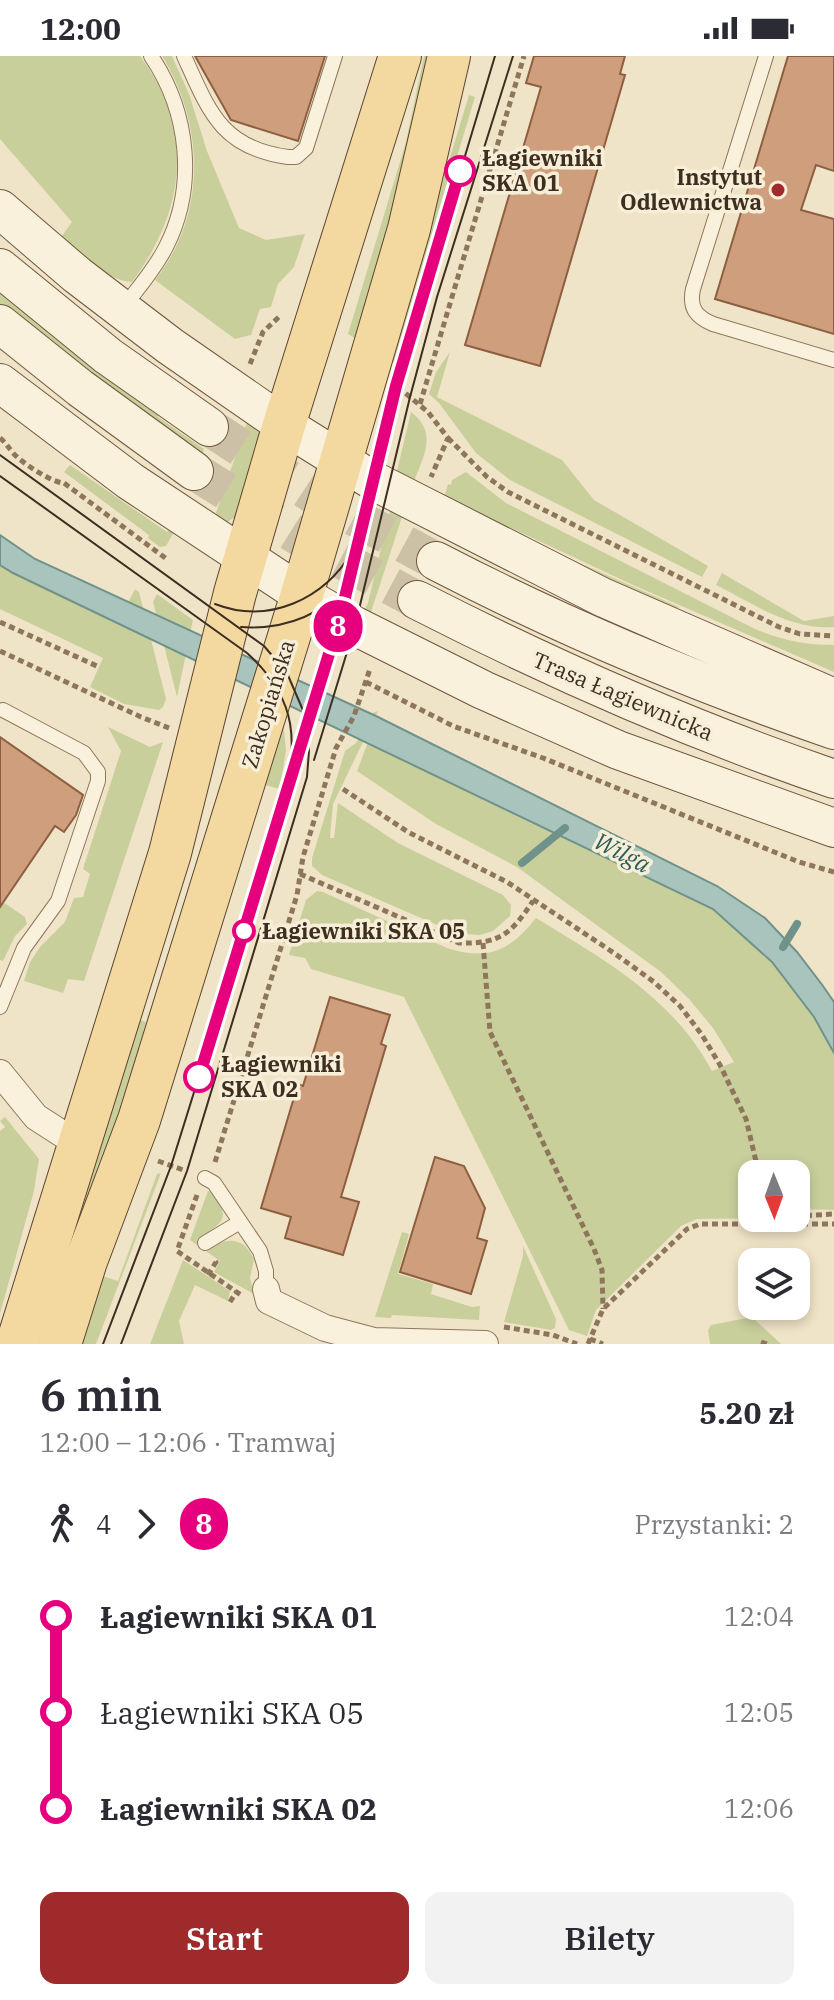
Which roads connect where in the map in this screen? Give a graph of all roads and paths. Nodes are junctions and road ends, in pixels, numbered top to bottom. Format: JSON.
{"nodes":[{"id":1,"x":151,"y":56,"type":"edge"},
{"id":2,"x":184,"y":56,"type":"edge"},
{"id":3,"x":335,"y":56,"type":"edge"},
{"id":4,"x":400,"y":56,"type":"edge"},
{"id":5,"x":449,"y":56,"type":"edge"},
{"id":6,"x":524,"y":56,"type":"edge"},
{"id":7,"x":766,"y":56,"type":"edge"},
{"id":8,"x":0,"y":209,"type":"edge"},
{"id":9,"x":0,"y":268,"type":"edge"},
{"id":10,"x":122,"y":310,"type":"junction"},
{"id":11,"x":281,"y":315,"type":"dead end"},
{"id":12,"x":0,"y":324,"type":"edge"},
{"id":13,"x":252,"y":356,"type":"dead end"},
{"id":14,"x":834,"y":360,"type":"edge"},
{"id":15,"x":0,"y":383,"type":"edge"},
{"id":16,"x":284,"y":425,"type":"junction"},
{"id":17,"x":209,"y":427,"type":"tunnel mouth"},
{"id":18,"x":0,"y":438,"type":"edge"},
{"id":19,"x":448,"y":438,"type":"junction"},
{"id":20,"x":341,"y":462,"type":"junction"},
{"id":21,"x":194,"y":471,"type":"tunnel mouth"},
{"id":22,"x":429,"y":483,"type":"dead end"},
{"id":23,"x":245,"y":558,"type":"junction"},
{"id":24,"x":168,"y":560,"type":"dead end"},
{"id":25,"x":436,"y":561,"type":"tunnel mouth"},
{"id":26,"x":302,"y":594,"type":"junction"},
{"id":27,"x":417,"y":600,"type":"tunnel mouth"},
{"id":28,"x":0,"y":622,"type":"edge"},
{"id":29,"x":834,"y":636,"type":"edge"},
{"id":30,"x":0,"y":651,"type":"edge"},
{"id":31,"x":372,"y":663,"type":"dead end"},
{"id":32,"x":99,"y":667,"type":"dead end"},
{"id":33,"x":366,"y":682,"type":"junction"},
{"id":34,"x":834,"y":698,"type":"edge"},
{"id":35,"x":3,"y":710,"type":"dead end"},
{"id":36,"x":834,"y":730,"type":"edge"},
{"id":37,"x":177,"y":731,"type":"dead end"},
{"id":38,"x":834,"y":779,"type":"edge"},
{"id":39,"x":343,"y":789,"type":"dead end"},
{"id":40,"x":834,"y":828,"type":"edge"},
{"id":41,"x":834,"y":872,"type":"edge"},
{"id":42,"x":300,"y":874,"type":"junction"},
{"id":43,"x":533,"y":901,"type":"junction"},
{"id":44,"x":483,"y":943,"type":"junction"},
{"id":45,"x":0,"y":1007,"type":"edge"},
{"id":46,"x":0,"y":1073,"type":"edge"},
{"id":47,"x":78,"y":1144,"type":"junction"},
{"id":48,"x":153,"y":1159,"type":"dead end"},
{"id":49,"x":756,"y":1160,"type":"edge"},
{"id":50,"x":205,"y":1178,"type":"junction"},
{"id":51,"x":834,"y":1214,"type":"edge"},
{"id":52,"x":810,"y":1215,"type":"edge"},
{"id":53,"x":240,"y":1222,"type":"junction"},
{"id":54,"x":738,"y":1224,"type":"edge"},
{"id":55,"x":810,"y":1224,"type":"edge"},
{"id":56,"x":834,"y":1224,"type":"edge"},
{"id":57,"x":205,"y":1243,"type":"dead end"},
{"id":58,"x":216,"y":1262,"type":"dead end"},
{"id":59,"x":208,"y":1275,"type":"junction"},
{"id":60,"x":266,"y":1289,"type":"joint"},
{"id":61,"x":230,"y":1302,"type":"dead end"},
{"id":62,"x":603,"y":1309,"type":"junction"},
{"id":63,"x":589,"y":1342,"type":"edge"},
{"id":64,"x":374,"y":1343,"type":"edge"},
{"id":65,"x":17,"y":1344,"type":"edge"},
{"id":66,"x":60,"y":1344,"type":"edge"},
{"id":67,"x":485,"y":1344,"type":"edge"},
{"id":68,"x":603,"y":1344,"type":"edge"}],
"edges":[{"from":1,"to":10,"type":"lane"},
{"from":2,"to":3,"type":"lane"},
{"from":4,"to":16,"type":"main road"},
{"from":5,"to":20,"type":"main road","name":"Zakopiańska"},
{"from":6,"to":19,"type":"path"},
{"from":7,"to":14,"type":"lane"},
{"from":8,"to":10,"type":"main road"},
{"from":9,"to":17,"type":"main road"},
{"from":10,"to":16,"type":"main road"},
{"from":11,"to":13,"type":"path"},
{"from":12,"to":21,"type":"main road"},
{"from":15,"to":23,"type":"main road"},
{"from":16,"to":20,"type":"main road"},
{"from":16,"to":23,"type":"main road"},
{"from":18,"to":24,"type":"path"},
{"from":19,"to":22,"type":"path"},
{"from":19,"to":29,"type":"path"},
{"from":20,"to":26,"type":"main road","name":"Zakopiańska"},
{"from":20,"to":34,"type":"main road"},
{"from":23,"to":26,"type":"main road"},
{"from":23,"to":47,"type":"main road"},
{"from":25,"to":36,"type":"main road","name":"Trasa Łagiewnicka"},
{"from":26,"to":40,"type":"main road"},
{"from":26,"to":66,"type":"main road","name":"Zakopiańska"},
{"from":27,"to":38,"type":"main road","name":"Trasa Łagiewnicka"},
{"from":28,"to":32,"type":"path"},
{"from":30,"to":37,"type":"path"},
{"from":31,"to":33,"type":"path"},
{"from":33,"to":41,"type":"path"},
{"from":33,"to":42,"type":"path"},
{"from":35,"to":45,"type":"lane"},
{"from":39,"to":43,"type":"path"},
{"from":42,"to":44,"type":"path"},
{"from":42,"to":50,"type":"path"},
{"from":43,"to":44,"type":"path"},
{"from":43,"to":49,"type":"path"},
{"from":44,"to":62,"type":"path"},
{"from":46,"to":47,"type":"street"},
{"from":47,"to":65,"type":"main road"},
{"from":48,"to":50,"type":"path"},
{"from":50,"to":53,"type":"lane"},
{"from":50,"to":59,"type":"path"},
{"from":51,"to":52,"type":"path"},
{"from":53,"to":57,"type":"lane"},
{"from":53,"to":60,"type":"lane"},
{"from":54,"to":62,"type":"path"},
{"from":55,"to":56,"type":"path"},
{"from":58,"to":59,"type":"path"},
{"from":59,"to":61,"type":"path"},
{"from":60,"to":64,"type":"street"},
{"from":62,"to":63,"type":"path"},
{"from":63,"to":68,"type":"path"},
{"from":64,"to":67,"type":"street"}]}
